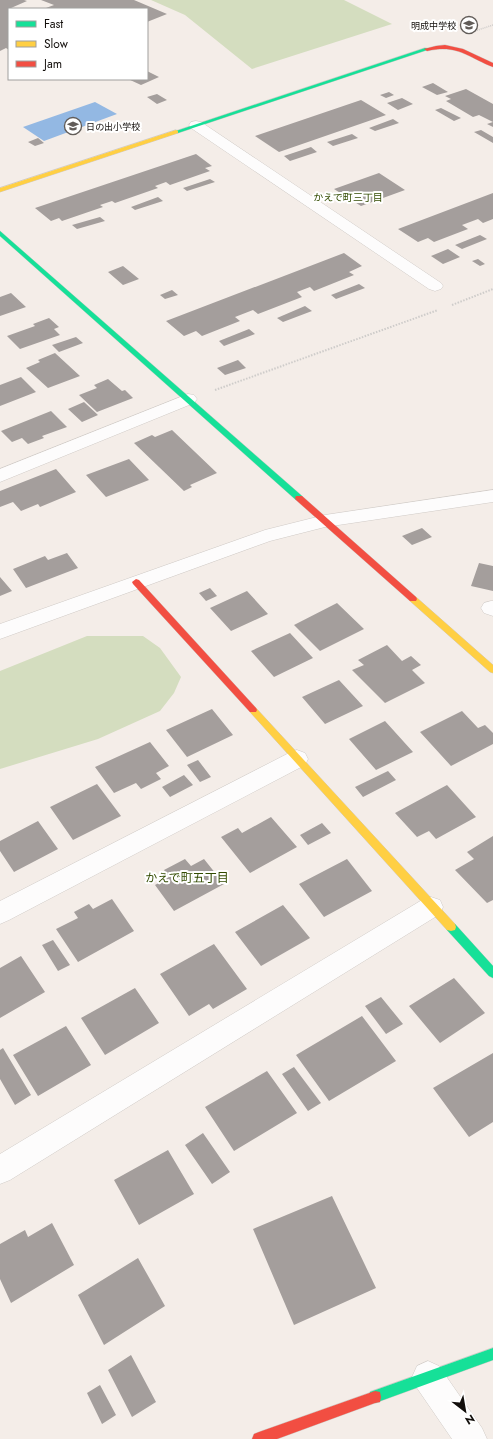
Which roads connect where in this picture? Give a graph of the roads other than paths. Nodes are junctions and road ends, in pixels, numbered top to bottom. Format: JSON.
{"nodes":[{"id":1,"x":493,"y":65,"type":"edge"},
{"id":2,"x":196,"y":125,"type":"junction"},
{"id":3,"x":0,"y":190,"type":"edge"},
{"id":4,"x":0,"y":233,"type":"edge"},
{"id":5,"x":435,"y":286,"type":"dead end"},
{"id":6,"x":188,"y":400,"type":"junction"},
{"id":7,"x":3,"y":470,"type":"edge"},
{"id":8,"x":493,"y":496,"type":"edge"},
{"id":9,"x":325,"y":521,"type":"junction"},
{"id":10,"x":136,"y":582,"type":"junction"},
{"id":11,"x":0,"y":632,"type":"edge"},
{"id":12,"x":493,"y":670,"type":"edge"},
{"id":13,"x":297,"y":759,"type":"junction"},
{"id":14,"x":431,"y":907,"type":"junction"},
{"id":15,"x":0,"y":913,"type":"edge"},
{"id":16,"x":493,"y":973,"type":"edge"},
{"id":17,"x":0,"y":1170,"type":"edge"},
{"id":18,"x":493,"y":1354,"type":"edge"},
{"id":19,"x":428,"y":1377,"type":"junction"},
{"id":20,"x":259,"y":1439,"type":"edge"},
{"id":21,"x":471,"y":1439,"type":"edge"}],
"edges":[{"from":1,"to":2,"type":"street"},
{"from":2,"to":3,"type":"street"},
{"from":2,"to":5,"type":"street"},
{"from":4,"to":6,"type":"street"},
{"from":6,"to":7,"type":"street"},
{"from":6,"to":9,"type":"street"},
{"from":8,"to":9,"type":"street"},
{"from":9,"to":10,"type":"street"},
{"from":9,"to":12,"type":"street"},
{"from":10,"to":11,"type":"street"},
{"from":10,"to":13,"type":"street"},
{"from":13,"to":14,"type":"street"},
{"from":13,"to":15,"type":"street"},
{"from":14,"to":16,"type":"street"},
{"from":14,"to":17,"type":"street"},
{"from":18,"to":19,"type":"street"},
{"from":19,"to":20,"type":"street"},
{"from":19,"to":21,"type":"street"}]}
